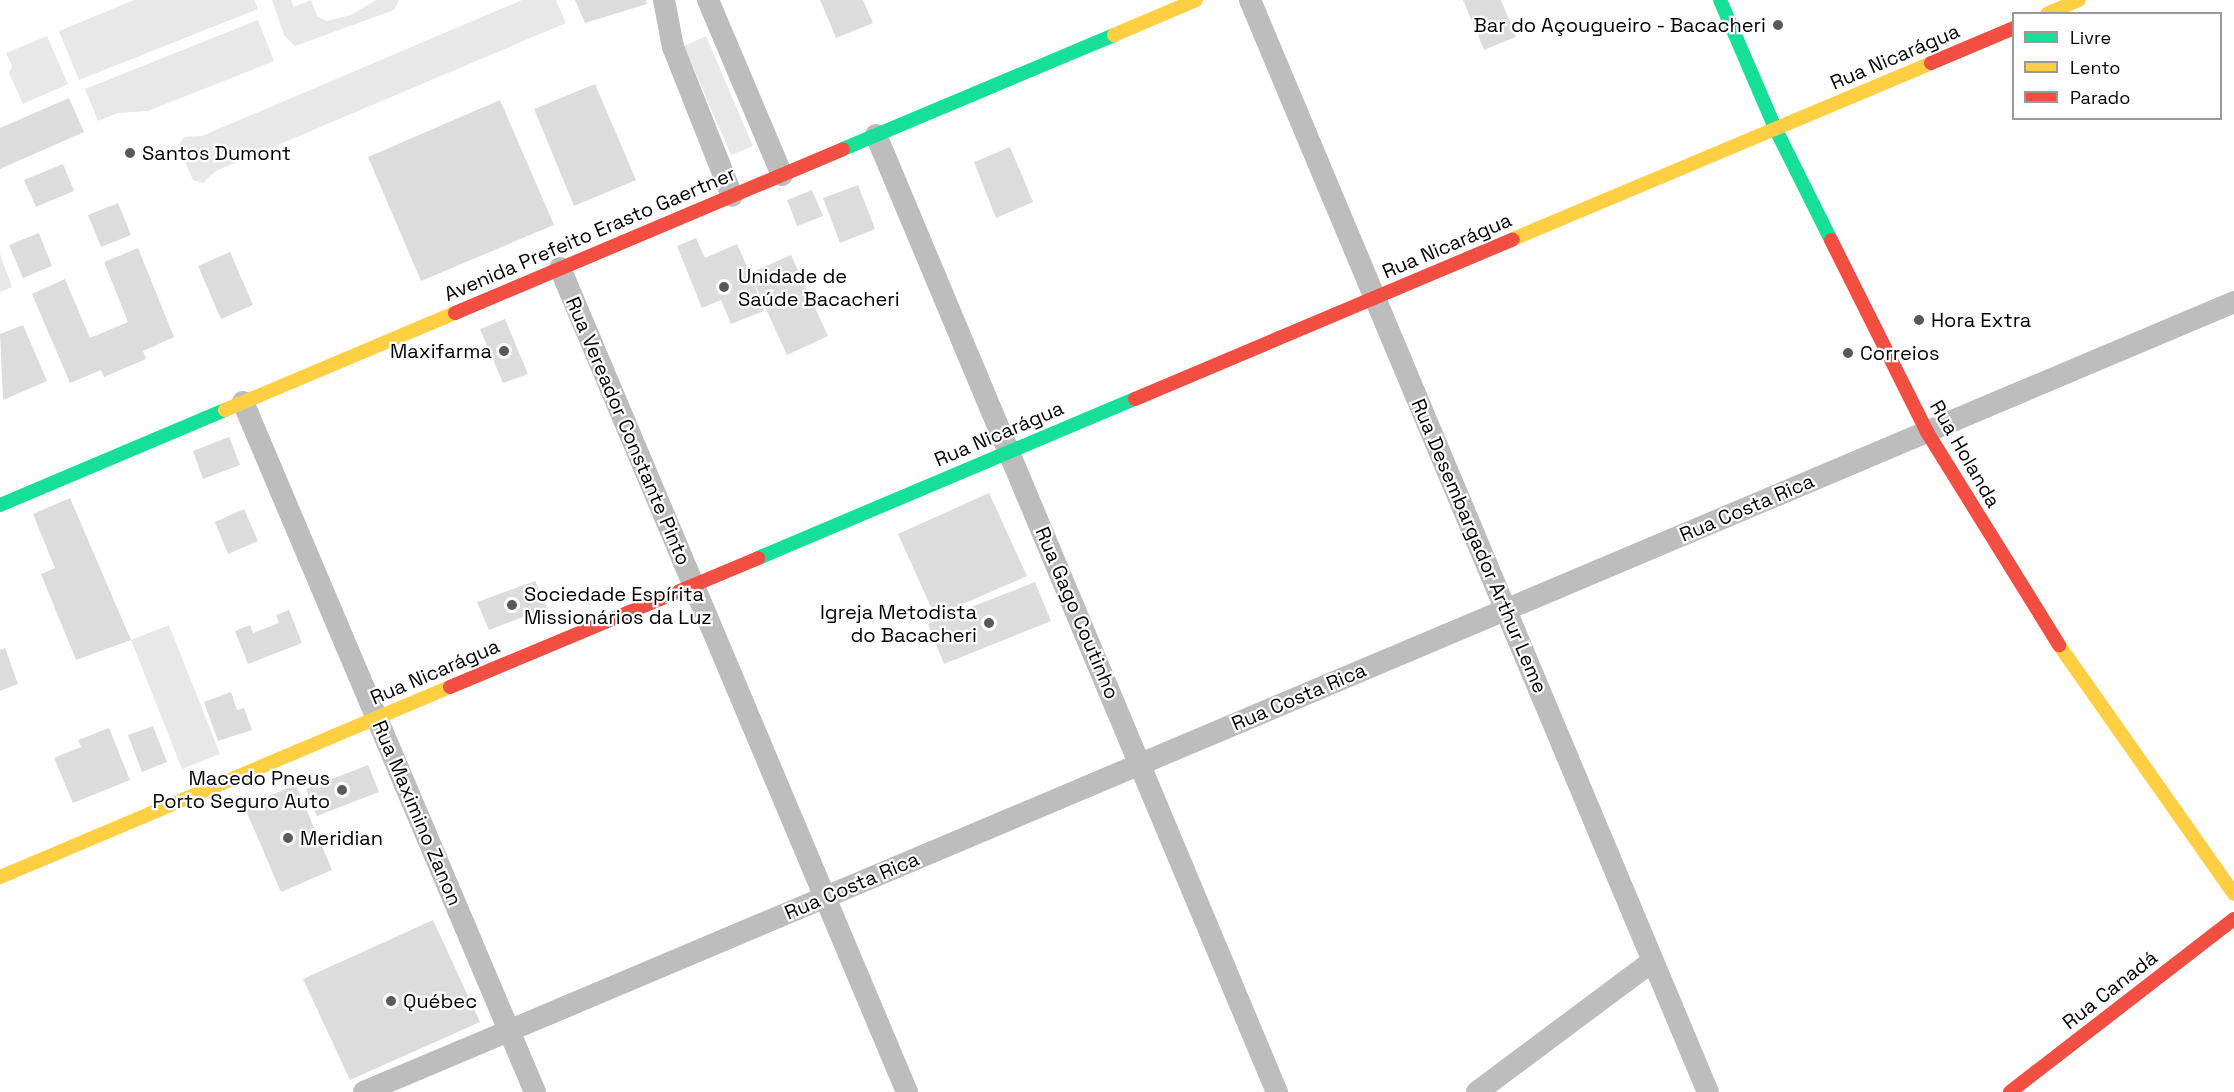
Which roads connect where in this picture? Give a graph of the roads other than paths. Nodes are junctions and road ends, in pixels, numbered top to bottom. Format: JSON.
{"nodes":[{"id":1,"x":664,"y":0,"type":"edge"},
{"id":2,"x":708,"y":0,"type":"edge"},
{"id":3,"x":1196,"y":0,"type":"edge"},
{"id":4,"x":1250,"y":0,"type":"edge"},
{"id":5,"x":1720,"y":0,"type":"edge"},
{"id":6,"x":2079,"y":0,"type":"edge"},
{"id":7,"x":2052,"y":12,"type":"edge"},
{"id":8,"x":2012,"y":28,"type":"edge"},
{"id":9,"x":1775,"y":128,"type":"junction"},
{"id":10,"x":876,"y":135,"type":"junction"},
{"id":11,"x":782,"y":175,"type":"junction"},
{"id":12,"x":732,"y":196,"type":"junction"},
{"id":13,"x":560,"y":268,"type":"junction"},
{"id":14,"x":1374,"y":297,"type":"junction"},
{"id":15,"x":2234,"y":302,"type":"edge"},
{"id":16,"x":243,"y":402,"type":"junction"},
{"id":17,"x":1927,"y":432,"type":"junction"},
{"id":18,"x":1009,"y":452,"type":"junction"},
{"id":19,"x":0,"y":505,"type":"edge"},
{"id":20,"x":693,"y":585,"type":"junction"},
{"id":21,"x":1506,"y":610,"type":"junction"},
{"id":22,"x":377,"y":718,"type":"junction"},
{"id":23,"x":1140,"y":764,"type":"junction"},
{"id":24,"x":0,"y":877,"type":"edge"},
{"id":25,"x":2234,"y":894,"type":"edge"},
{"id":26,"x":825,"y":898,"type":"junction"},
{"id":27,"x":2234,"y":919,"type":"edge"},
{"id":28,"x":1653,"y":961,"type":"junction"},
{"id":29,"x":509,"y":1031,"type":"junction"},
{"id":30,"x":364,"y":1092,"type":"edge"},
{"id":31,"x":535,"y":1092,"type":"edge"},
{"id":32,"x":907,"y":1092,"type":"edge"},
{"id":33,"x":1277,"y":1092,"type":"edge"},
{"id":34,"x":1477,"y":1092,"type":"edge"},
{"id":35,"x":1708,"y":1092,"type":"edge"},
{"id":36,"x":2010,"y":1092,"type":"edge"}],
"edges":[{"from":1,"to":12,"type":"street"},
{"from":2,"to":11,"type":"street"},
{"from":3,"to":10,"type":"main road","name":"Avenida Prefeito Erasto Gaertner"},
{"from":4,"to":14,"type":"street","name":"Rua Desembargador Arthur Leme"},
{"from":5,"to":9,"type":"main road","name":"Rua Holanda"},
{"from":6,"to":7,"type":"main road"},
{"from":8,"to":9,"type":"main road","name":"Rua Nicarágua"},
{"from":9,"to":14,"type":"main road","name":"Rua Nicarágua"},
{"from":9,"to":17,"type":"main road","name":"Rua Holanda"},
{"from":10,"to":11,"type":"main road","name":"Avenida Prefeito Erasto Gaertner"},
{"from":10,"to":18,"type":"street","name":"Rua Gago Coutinho"},
{"from":11,"to":12,"type":"main road","name":"Avenida Prefeito Erasto Gaertner"},
{"from":12,"to":13,"type":"main road","name":"Avenida Prefeito Erasto Gaertner"},
{"from":13,"to":16,"type":"main road","name":"Avenida Prefeito Erasto Gaertner"},
{"from":13,"to":20,"type":"street","name":"Rua Vereador Constante Pinto"},
{"from":14,"to":18,"type":"main road","name":"Rua Nicarágua"},
{"from":14,"to":21,"type":"street","name":"Rua Desembargador Arthur Leme"},
{"from":15,"to":17,"type":"street","name":"Rua Costa Rica"},
{"from":16,"to":19,"type":"main road","name":"Avenida Prefeito Erasto Gaertner"},
{"from":16,"to":22,"type":"street","name":"Rua Maximino Zanon"},
{"from":17,"to":21,"type":"street","name":"Rua Costa Rica"},
{"from":17,"to":25,"type":"main road","name":"Rua Holanda"},
{"from":18,"to":20,"type":"main road","name":"Rua Nicarágua"},
{"from":18,"to":23,"type":"street","name":"Rua Gago Coutinho"},
{"from":20,"to":22,"type":"main road","name":"Rua Nicarágua"},
{"from":20,"to":26,"type":"street","name":"Rua Vereador Constante Pinto"},
{"from":21,"to":23,"type":"street","name":"Rua Costa Rica"},
{"from":21,"to":28,"type":"street","name":"Rua Desembargador Arthur Leme"},
{"from":22,"to":24,"type":"main road","name":"Rua Nicarágua"},
{"from":22,"to":29,"type":"street","name":"Rua Maximino Zanon"},
{"from":23,"to":26,"type":"street","name":"Rua Costa Rica"},
{"from":23,"to":33,"type":"street","name":"Rua Gago Coutinho"},
{"from":26,"to":29,"type":"street","name":"Rua Costa Rica"},
{"from":26,"to":32,"type":"street","name":"Rua Vereador Constante Pinto"},
{"from":27,"to":36,"type":"main road","name":"Rua Canadá"},
{"from":28,"to":34,"type":"street"},
{"from":28,"to":35,"type":"street","name":"Rua Desembargador Arthur Leme"},
{"from":29,"to":30,"type":"street","name":"Rua Costa Rica"},
{"from":29,"to":31,"type":"street","name":"Rua Maximino Zanon"}]}
